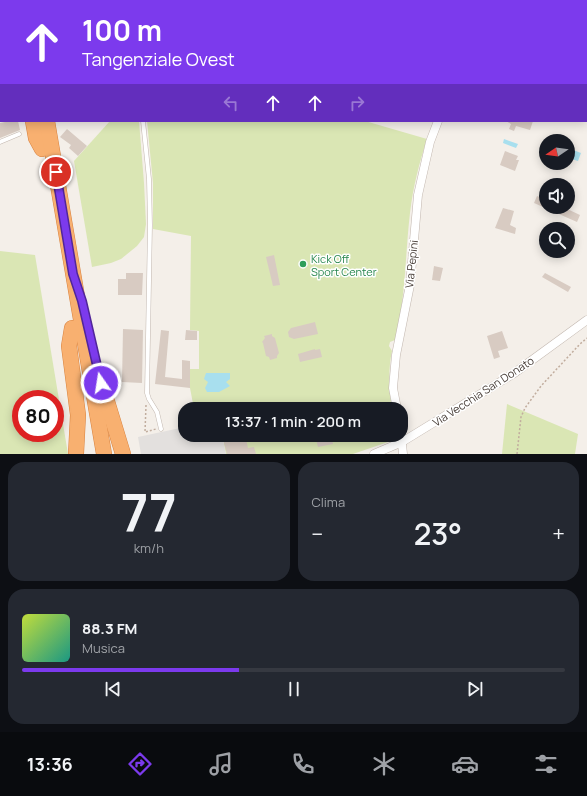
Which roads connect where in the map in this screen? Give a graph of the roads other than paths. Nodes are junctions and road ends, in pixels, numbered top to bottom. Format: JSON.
{"nodes":[{"id":1,"x":33,"y":122,"type":"edge"},
{"id":2,"x":143,"y":122,"type":"edge"},
{"id":3,"x":438,"y":122,"type":"edge"},
{"id":4,"x":46,"y":123,"type":"edge"},
{"id":5,"x":19,"y":134,"type":"dead end"},
{"id":6,"x":0,"y":142,"type":"edge"},
{"id":7,"x":42,"y":149,"type":"junction"},
{"id":8,"x":73,"y":274,"type":"junction"},
{"id":9,"x":587,"y":320,"type":"edge"},
{"id":10,"x":72,"y":328,"type":"junction"},
{"id":11,"x":396,"y":402,"type":"edge"},
{"id":12,"x":161,"y":429,"type":"road end"},
{"id":13,"x":408,"y":435,"type":"edge"},
{"id":14,"x":395,"y":442,"type":"edge"},
{"id":15,"x":402,"y":442,"type":"edge"},
{"id":16,"x":76,"y":454,"type":"edge"},
{"id":17,"x":94,"y":454,"type":"edge"},
{"id":18,"x":104,"y":454,"type":"edge"},
{"id":19,"x":123,"y":454,"type":"edge"},
{"id":20,"x":374,"y":454,"type":"edge"},
{"id":21,"x":403,"y":454,"type":"edge"}],
"edges":[{"from":1,"to":7,"type":"highway"},
{"from":2,"to":12,"type":"lane"},
{"from":3,"to":11,"type":"street","name":"Via Pepini"},
{"from":4,"to":7,"type":"highway"},
{"from":4,"to":8,"type":"highway"},
{"from":5,"to":6,"type":"lane"},
{"from":7,"to":10,"type":"highway"},
{"from":8,"to":18,"type":"highway"},
{"from":8,"to":19,"type":"highway"},
{"from":9,"to":13,"type":"street","name":"Via Vecchia San Donato"},
{"from":10,"to":16,"type":"highway"},
{"from":10,"to":17,"type":"highway"},
{"from":14,"to":20,"type":"street","name":"Via Vecchia San Donato"},
{"from":15,"to":21,"type":"street"}]}
